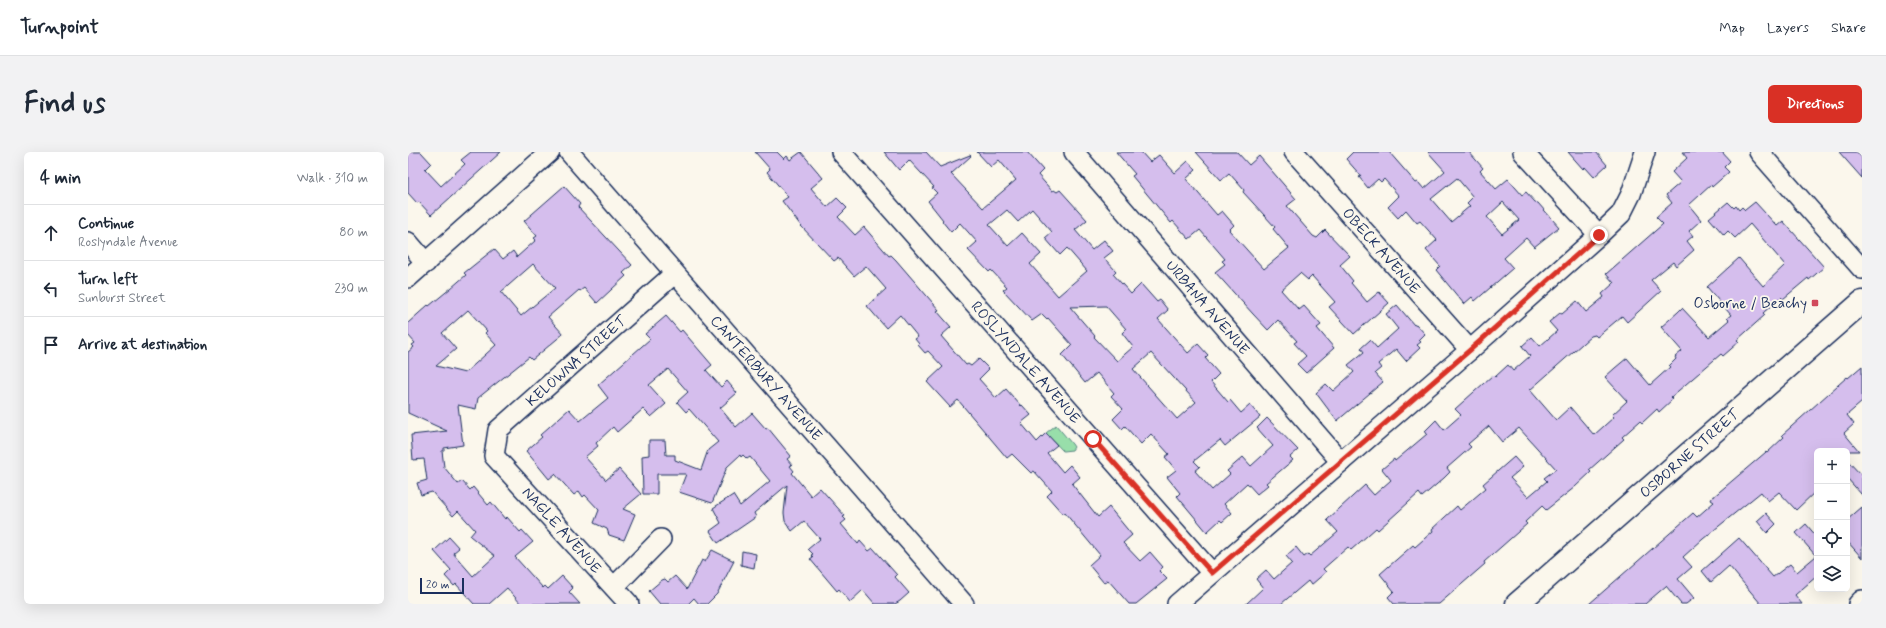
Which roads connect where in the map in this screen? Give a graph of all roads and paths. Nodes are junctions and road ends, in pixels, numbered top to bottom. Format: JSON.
{"nodes":[{"id":1,"x":550,"y":152,"type":"edge"},
{"id":2,"x":569,"y":152,"type":"edge"},
{"id":3,"x":841,"y":152,"type":"edge"},
{"id":4,"x":1074,"y":152,"type":"edge"},
{"id":5,"x":1294,"y":152,"type":"edge"},
{"id":6,"x":1523,"y":152,"type":"edge"},
{"id":7,"x":1645,"y":152,"type":"edge"},
{"id":8,"x":1759,"y":152,"type":"edge"},
{"id":9,"x":1599,"y":235,"type":"junction"},
{"id":10,"x":408,"y":242,"type":"edge"},
{"id":11,"x":426,"y":263,"type":"junction"},
{"id":12,"x":1862,"y":269,"type":"edge"},
{"id":13,"x":674,"y":274,"type":"junction"},
{"id":14,"x":408,"y":278,"type":"edge"},
{"id":15,"x":1862,"y":302,"type":"edge"},
{"id":16,"x":1470,"y":350,"type":"junction"},
{"id":17,"x":494,"y":456,"type":"joint"},
{"id":18,"x":1340,"y":462,"type":"junction"},
{"id":19,"x":661,"y":539,"type":"dead end"},
{"id":20,"x":1212,"y":573,"type":"junction"},
{"id":21,"x":614,"y":587,"type":"junction"},
{"id":22,"x":1862,"y":600,"type":"edge"},
{"id":23,"x":629,"y":604,"type":"edge"},
{"id":24,"x":964,"y":604,"type":"edge"},
{"id":25,"x":1177,"y":604,"type":"edge"},
{"id":26,"x":1517,"y":604,"type":"edge"},
{"id":27,"x":1858,"y":604,"type":"edge"}],
"edges":[{"from":1,"to":11,"type":"street"},
{"from":2,"to":13,"type":"street","name":"CANTERBURY AVENUE"},
{"from":3,"to":20,"type":"street","name":"ROSLYNDALE AVENUE"},
{"from":4,"to":18,"type":"street","name":"URBANA AVENUE"},
{"from":5,"to":16,"type":"street","name":"OBECK AVENUE"},
{"from":6,"to":9,"type":"street"},
{"from":7,"to":9,"type":"street"},
{"from":8,"to":12,"type":"street"},
{"from":9,"to":16,"type":"street"},
{"from":10,"to":11,"type":"street"},
{"from":11,"to":14,"type":"street"},
{"from":13,"to":17,"type":"street","name":"KELOWNA STREET"},
{"from":13,"to":24,"type":"street","name":"CANTERBURY AVENUE"},
{"from":15,"to":26,"type":"main road","name":"OSBORNE STREET"},
{"from":16,"to":18,"type":"street"},
{"from":17,"to":21,"type":"street","name":"NAGLE AVENUE"},
{"from":18,"to":20,"type":"street"},
{"from":19,"to":21,"type":"street"},
{"from":20,"to":25,"type":"street"},
{"from":21,"to":23,"type":"street","name":"NAGLE AVENUE"},
{"from":22,"to":27,"type":"street"}]}
